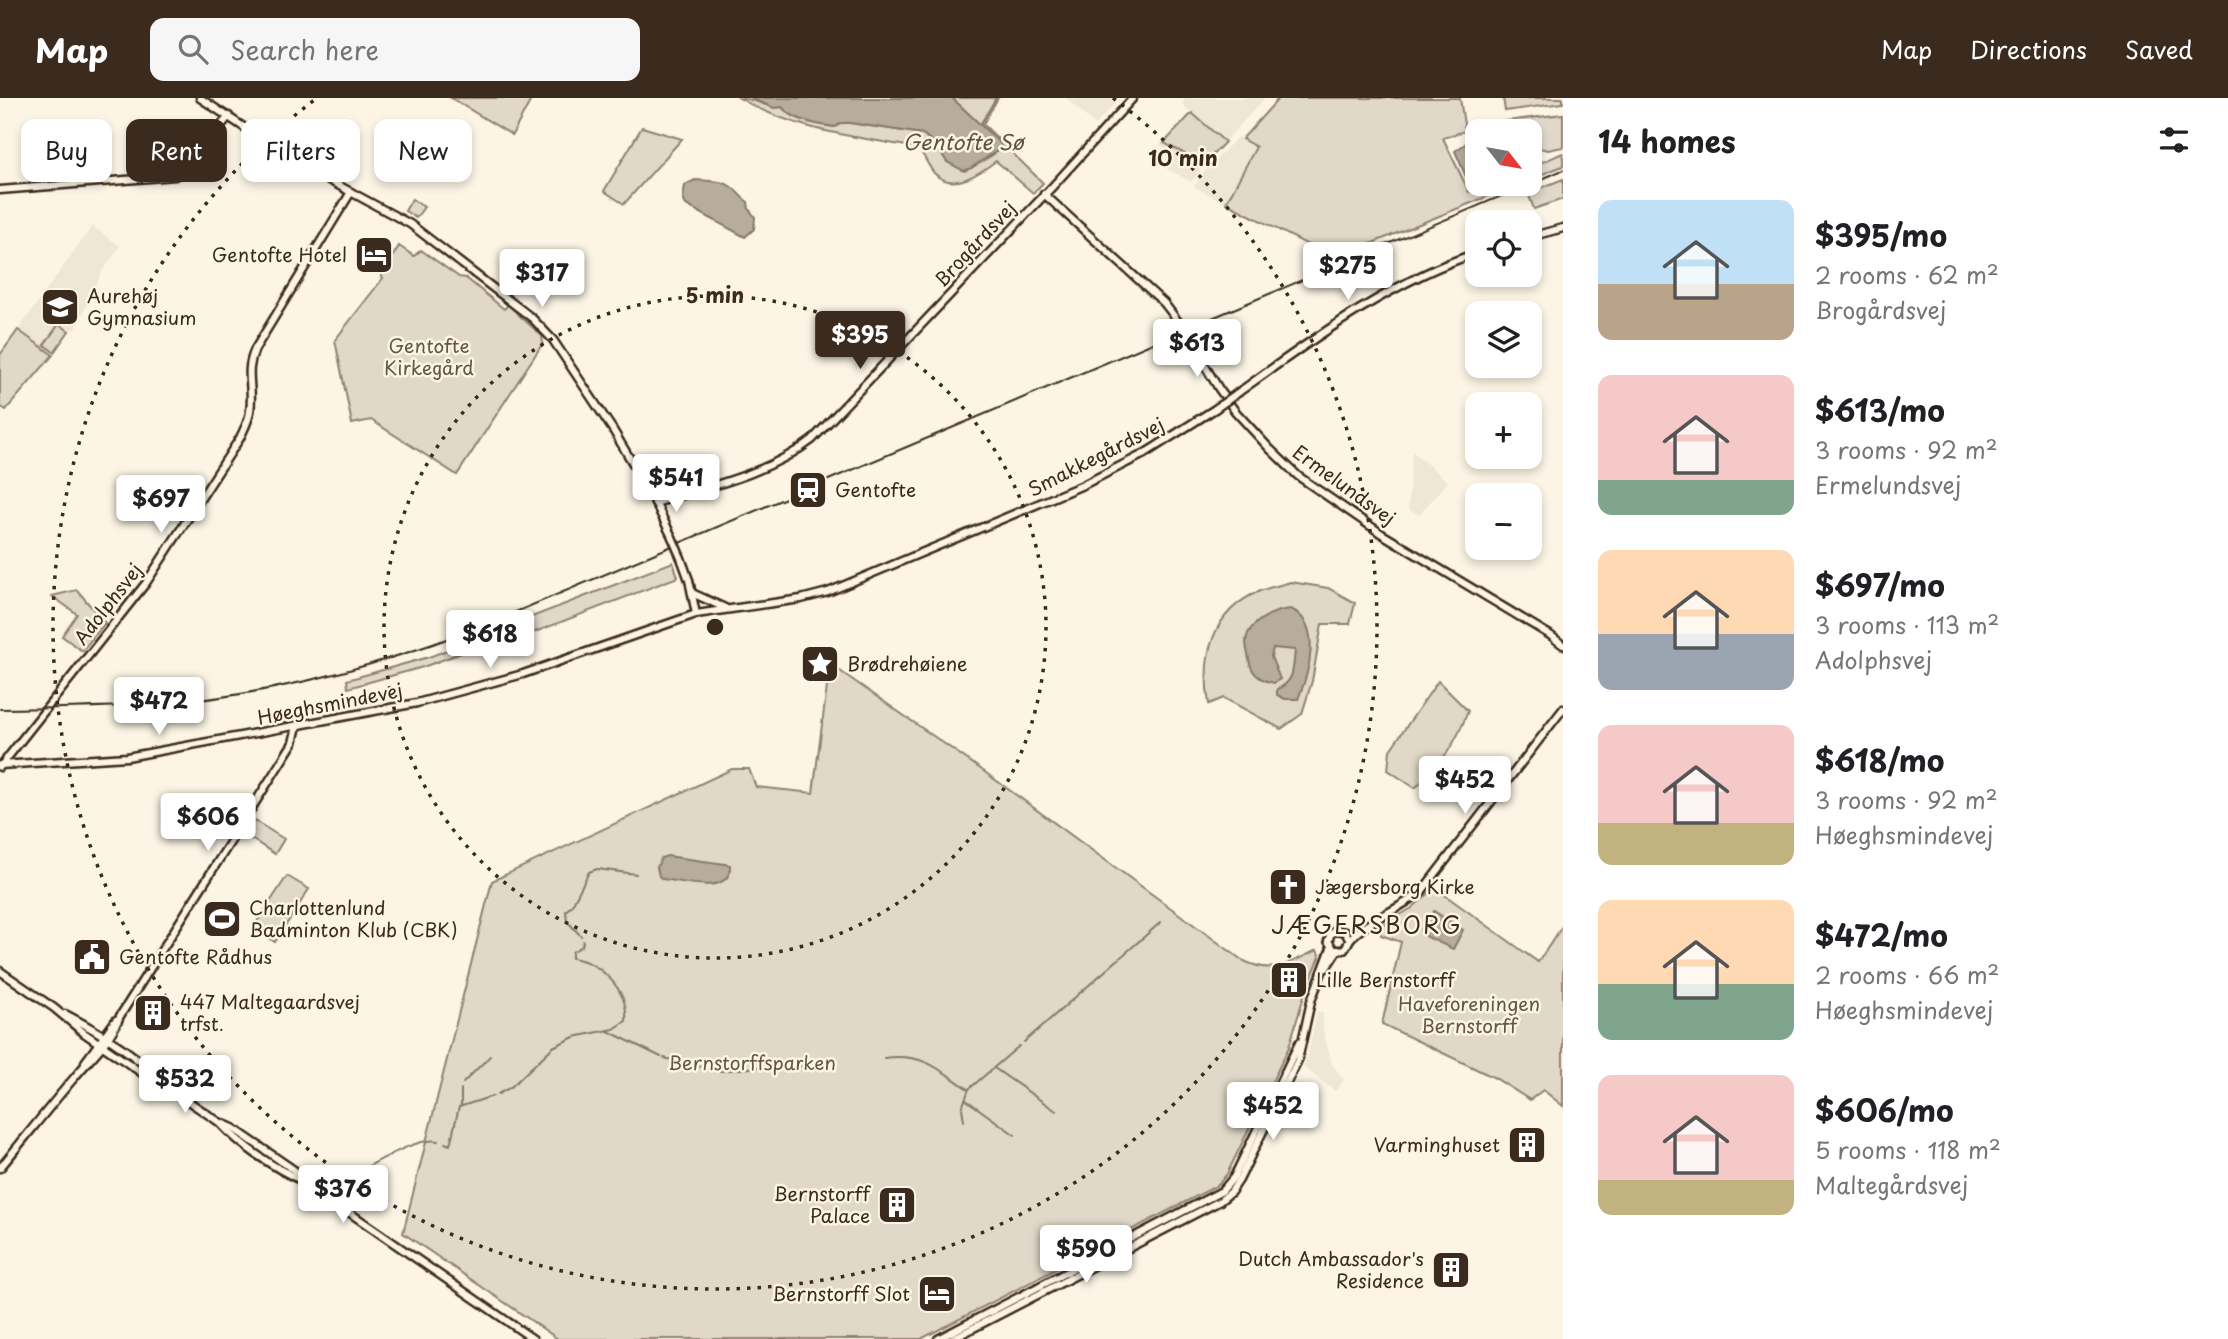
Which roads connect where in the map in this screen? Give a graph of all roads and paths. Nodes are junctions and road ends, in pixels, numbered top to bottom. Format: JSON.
{"nodes":[{"id":1,"x":200,"y":98,"type":"edge"},
{"id":2,"x":1133,"y":98,"type":"edge"},
{"id":3,"x":229,"y":116,"type":"junction"},
{"id":4,"x":0,"y":190,"type":"edge"},
{"id":5,"x":351,"y":192,"type":"junction"},
{"id":6,"x":1044,"y":194,"type":"junction"},
{"id":7,"x":1563,"y":228,"type":"edge"},
{"id":8,"x":1542,"y":234,"type":"edge"},
{"id":9,"x":1465,"y":257,"type":"edge"},
{"id":10,"x":655,"y":503,"type":"junction"},
{"id":11,"x":692,"y":593,"type":"junction"},
{"id":12,"x":725,"y":608,"type":"junction"},
{"id":13,"x":696,"y":614,"type":"junction"},
{"id":14,"x":1550,"y":635,"type":"junction"},
{"id":15,"x":1563,"y":639,"type":"edge"},
{"id":16,"x":1563,"y":645,"type":"edge"},
{"id":17,"x":1563,"y":709,"type":"edge"},
{"id":18,"x":297,"y":726,"type":"junction"},
{"id":19,"x":0,"y":766,"type":"edge"},
{"id":20,"x":1368,"y":924,"type":"junction"},
{"id":21,"x":1345,"y":932,"type":"junction"},
{"id":22,"x":1349,"y":939,"type":"junction"},
{"id":23,"x":1334,"y":949,"type":"junction"},
{"id":24,"x":0,"y":971,"type":"edge"},
{"id":25,"x":54,"y":1008,"type":"junction"},
{"id":26,"x":1303,"y":1035,"type":"junction"},
{"id":27,"x":106,"y":1037,"type":"junction"},
{"id":28,"x":101,"y":1044,"type":"junction"},
{"id":29,"x":166,"y":1086,"type":"junction"},
{"id":30,"x":0,"y":1168,"type":"edge"},
{"id":31,"x":533,"y":1339,"type":"edge"},
{"id":32,"x":938,"y":1339,"type":"edge"},
{"id":33,"x":952,"y":1339,"type":"edge"}],
"edges":[{"from":1,"to":3,"type":"street"},
{"from":2,"to":6,"type":"street","name":"Brogårdsvej"},
{"from":3,"to":4,"type":"street"},
{"from":3,"to":5,"type":"street"},
{"from":5,"to":10,"type":"street"},
{"from":5,"to":19,"type":"street","name":"Adolphsvej"},
{"from":6,"to":10,"type":"street","name":"Brogårdsvej"},
{"from":6,"to":14,"type":"street","name":"Ermelundsvej"},
{"from":7,"to":8,"type":"street"},
{"from":9,"to":12,"type":"street","name":"Smakkegårdsvej","bridge":true},
{"from":10,"to":11,"type":"street","bridge":true},
{"from":11,"to":12,"type":"street"},
{"from":11,"to":13,"type":"street"},
{"from":12,"to":13,"type":"street","name":"Smakkegårdsvej"},
{"from":13,"to":18,"type":"street","name":"Høeghsmindevej"},
{"from":14,"to":15,"type":"street","name":"Ermelundsvej"},
{"from":14,"to":16,"type":"street","name":"Ermelundsvej"},
{"from":17,"to":20,"type":"street"},
{"from":18,"to":19,"type":"street","name":"Høeghsmindevej"},
{"from":18,"to":27,"type":"street"},
{"from":20,"to":21,"type":"street"},
{"from":20,"to":22,"type":"street"},
{"from":21,"to":22,"type":"street"},
{"from":21,"to":23,"type":"street"},
{"from":22,"to":23,"type":"street"},
{"from":23,"to":26,"type":"street"},
{"from":24,"to":25,"type":"street"},
{"from":25,"to":27,"type":"street"},
{"from":25,"to":28,"type":"street"},
{"from":26,"to":32,"type":"street"},
{"from":26,"to":33,"type":"street"},
{"from":27,"to":28,"type":"street"},
{"from":27,"to":29,"type":"street"},
{"from":28,"to":29,"type":"street"},
{"from":28,"to":30,"type":"street"},
{"from":29,"to":31,"type":"street"}]}
